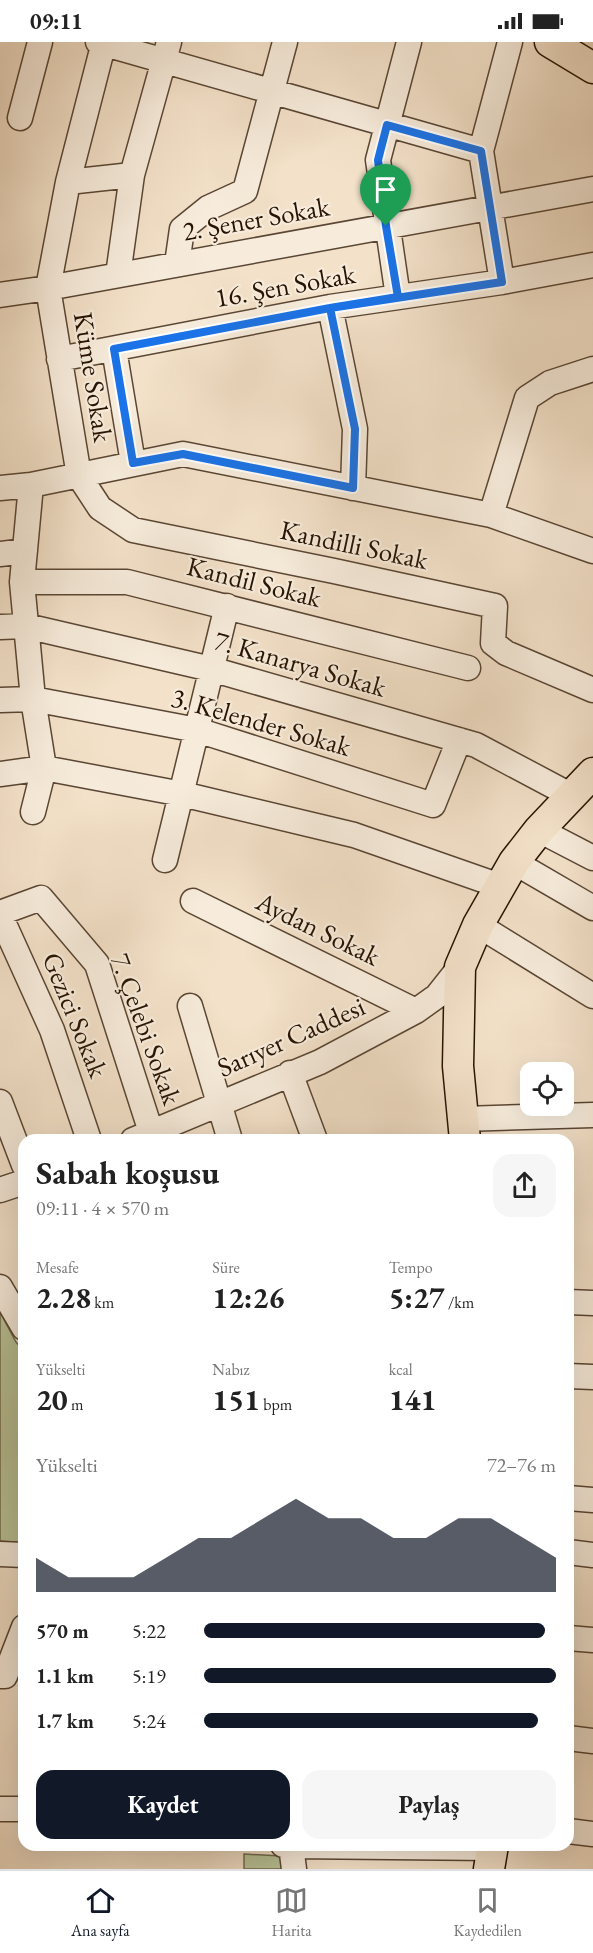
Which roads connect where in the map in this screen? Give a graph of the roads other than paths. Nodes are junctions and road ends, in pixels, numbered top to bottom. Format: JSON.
{"nodes":[{"id":1,"x":40,"y":42,"type":"edge"},
{"id":2,"x":102,"y":42,"type":"edge"},
{"id":3,"x":285,"y":42,"type":"edge"},
{"id":4,"x":409,"y":42,"type":"edge"},
{"id":5,"x":510,"y":42,"type":"edge"},
{"id":6,"x":550,"y":42,"type":"edge"},
{"id":7,"x":166,"y":51,"type":"edge"},
{"id":8,"x":593,"y":68,"type":"edge"},
{"id":9,"x":271,"y":91,"type":"junction"},
{"id":10,"x":20,"y":118,"type":"dead end"},
{"id":11,"x":387,"y":125,"type":"junction"},
{"id":12,"x":481,"y":151,"type":"junction"},
{"id":13,"x":132,"y":175,"type":"junction"},
{"id":14,"x":68,"y":182,"type":"junction"},
{"id":15,"x":593,"y":189,"type":"edge"},
{"id":16,"x":490,"y":209,"type":"junction"},
{"id":17,"x":386,"y":226,"type":"junction"},
{"id":18,"x":177,"y":264,"type":"junction"},
{"id":19,"x":593,"y":265,"type":"edge"},
{"id":20,"x":118,"y":275,"type":"junction"},
{"id":21,"x":502,"y":282,"type":"junction"},
{"id":22,"x":48,"y":288,"type":"junction"},
{"id":23,"x":0,"y":295,"type":"edge"},
{"id":24,"x":398,"y":297,"type":"junction"},
{"id":25,"x":330,"y":308,"type":"junction"},
{"id":26,"x":114,"y":349,"type":"junction"},
{"id":27,"x":59,"y":359,"type":"junction"},
{"id":28,"x":593,"y":369,"type":"edge"},
{"id":29,"x":133,"y":463,"type":"junction"},
{"id":30,"x":79,"y":476,"type":"junction"},
{"id":31,"x":31,"y":485,"type":"junction"},
{"id":32,"x":0,"y":488,"type":"edge"},
{"id":33,"x":353,"y":488,"type":"junction"},
{"id":34,"x":490,"y":515,"type":"junction"},
{"id":35,"x":25,"y":551,"type":"junction"},
{"id":36,"x":593,"y":551,"type":"edge"},
{"id":37,"x":0,"y":554,"type":"edge"},
{"id":38,"x":22,"y":582,"type":"junction"},
{"id":39,"x":227,"y":606,"type":"junction"},
{"id":40,"x":26,"y":626,"type":"junction"},
{"id":41,"x":0,"y":627,"type":"edge"},
{"id":42,"x":468,"y":668,"type":"dead end"},
{"id":43,"x":211,"y":669,"type":"junction"},
{"id":44,"x":593,"y":690,"type":"edge"},
{"id":45,"x":33,"y":699,"type":"junction"},
{"id":46,"x":0,"y":700,"type":"edge"},
{"id":47,"x":197,"y":730,"type":"junction"},
{"id":48,"x":459,"y":740,"type":"junction"},
{"id":49,"x":44,"y":768,"type":"junction"},
{"id":50,"x":593,"y":773,"type":"edge"},
{"id":51,"x":0,"y":774,"type":"edge"},
{"id":52,"x":182,"y":794,"type":"junction"},
{"id":53,"x":572,"y":796,"type":"junction"},
{"id":54,"x":33,"y":812,"type":"dead end"},
{"id":55,"x":539,"y":830,"type":"junction"},
{"id":56,"x":593,"y":858,"type":"edge"},
{"id":57,"x":165,"y":860,"type":"dead end"},
{"id":58,"x":507,"y":874,"type":"junction"},
{"id":59,"x":194,"y":901,"type":"dead end"},
{"id":60,"x":593,"y":908,"type":"edge"},
{"id":61,"x":0,"y":914,"type":"edge"},
{"id":62,"x":478,"y":925,"type":"junction"},
{"id":63,"x":460,"y":967,"type":"junction"},
{"id":64,"x":593,"y":996,"type":"edge"},
{"id":65,"x":190,"y":1006,"type":"dead end"},
{"id":66,"x":416,"y":1011,"type":"junction"},
{"id":67,"x":290,"y":1073,"type":"junction"},
{"id":68,"x":0,"y":1102,"type":"edge"},
{"id":69,"x":219,"y":1103,"type":"junction"},
{"id":70,"x":593,"y":1115,"type":"edge"},
{"id":71,"x":464,"y":1130,"type":"edge"},
{"id":72,"x":88,"y":1134,"type":"edge"},
{"id":73,"x":141,"y":1134,"type":"edge"},
{"id":74,"x":149,"y":1134,"type":"edge"},
{"id":75,"x":228,"y":1134,"type":"edge"},
{"id":76,"x":313,"y":1134,"type":"edge"},
{"id":77,"x":18,"y":1149,"type":"edge"},
{"id":78,"x":18,"y":1184,"type":"edge"},
{"id":79,"x":0,"y":1190,"type":"edge"},
{"id":80,"x":0,"y":1287,"type":"edge"},
{"id":81,"x":574,"y":1302,"type":"edge"},
{"id":82,"x":593,"y":1303,"type":"edge"},
{"id":83,"x":18,"y":1318,"type":"edge"},
{"id":84,"x":574,"y":1376,"type":"edge"},
{"id":85,"x":593,"y":1377,"type":"edge"},
{"id":86,"x":574,"y":1498,"type":"edge"},
{"id":87,"x":593,"y":1500,"type":"edge"},
{"id":88,"x":574,"y":1553,"type":"edge"},
{"id":89,"x":0,"y":1554,"type":"edge"},
{"id":90,"x":18,"y":1555,"type":"edge"},
{"id":91,"x":593,"y":1555,"type":"edge"},
{"id":92,"x":574,"y":1638,"type":"edge"},
{"id":93,"x":593,"y":1640,"type":"edge"},
{"id":94,"x":18,"y":1642,"type":"edge"},
{"id":95,"x":0,"y":1676,"type":"edge"},
{"id":96,"x":574,"y":1739,"type":"edge"},
{"id":97,"x":593,"y":1741,"type":"edge"},
{"id":98,"x":0,"y":1809,"type":"edge"},
{"id":99,"x":18,"y":1809,"type":"edge"},
{"id":100,"x":574,"y":1831,"type":"edge"},
{"id":101,"x":593,"y":1834,"type":"edge"},
{"id":102,"x":289,"y":1853,"type":"edge"},
{"id":103,"x":491,"y":1854,"type":"edge"}],
"edges":[{"from":1,"to":10,"type":"street"},
{"from":2,"to":7,"type":"street"},
{"from":2,"to":14,"type":"street","name":"Küme Sokak"},
{"from":3,"to":9,"type":"street"},
{"from":4,"to":11,"type":"street"},
{"from":5,"to":12,"type":"street"},
{"from":6,"to":8,"type":"main road"},
{"from":7,"to":9,"type":"street"},
{"from":7,"to":13,"type":"street"},
{"from":9,"to":11,"type":"street"},
{"from":9,"to":18,"type":"street"},
{"from":11,"to":12,"type":"street"},
{"from":11,"to":17,"type":"street"},
{"from":12,"to":16,"type":"street"},
{"from":13,"to":14,"type":"street"},
{"from":13,"to":20,"type":"street"},
{"from":14,"to":22,"type":"street","name":"Küme Sokak"},
{"from":15,"to":16,"type":"street","name":"2. Şener Sokak"},
{"from":16,"to":17,"type":"street","name":"2. Şener Sokak"},
{"from":16,"to":21,"type":"street"},
{"from":17,"to":18,"type":"street","name":"2. Şener Sokak"},
{"from":17,"to":24,"type":"street"},
{"from":18,"to":20,"type":"street","name":"2. Şener Sokak"},
{"from":19,"to":21,"type":"street","name":"16. Şen Sokak"},
{"from":20,"to":22,"type":"street","name":"2. Şener Sokak"},
{"from":21,"to":24,"type":"street","name":"16. Şen Sokak"},
{"from":22,"to":23,"type":"street","name":"2. Şener Sokak"},
{"from":22,"to":27,"type":"street","name":"Küme Sokak"},
{"from":24,"to":25,"type":"street","name":"16. Şen Sokak"},
{"from":25,"to":26,"type":"street","name":"16. Şen Sokak"},
{"from":25,"to":33,"type":"street"},
{"from":26,"to":27,"type":"street","name":"16. Şen Sokak"},
{"from":26,"to":29,"type":"street"},
{"from":27,"to":30,"type":"street","name":"Küme Sokak"},
{"from":28,"to":34,"type":"street"},
{"from":29,"to":30,"type":"street"},
{"from":29,"to":33,"type":"street"},
{"from":30,"to":31,"type":"street"},
{"from":30,"to":44,"type":"street","name":"Kandilli Sokak"},
{"from":31,"to":32,"type":"street"},
{"from":31,"to":35,"type":"street"},
{"from":33,"to":34,"type":"street"},
{"from":34,"to":36,"type":"street"},
{"from":35,"to":37,"type":"street"},
{"from":35,"to":38,"type":"street"},
{"from":38,"to":39,"type":"street","name":"Kandil Sokak"},
{"from":38,"to":40,"type":"street"},
{"from":39,"to":42,"type":"street","name":"Kandil Sokak"},
{"from":39,"to":43,"type":"street"},
{"from":40,"to":41,"type":"street","name":"7. Kanarya Sokak"},
{"from":40,"to":43,"type":"street","name":"7. Kanarya Sokak"},
{"from":40,"to":45,"type":"street"},
{"from":43,"to":47,"type":"street"},
{"from":43,"to":48,"type":"street","name":"7. Kanarya Sokak"},
{"from":45,"to":46,"type":"street","name":"3. Kelender Sokak"},
{"from":45,"to":47,"type":"street","name":"3. Kelender Sokak"},
{"from":45,"to":49,"type":"street"},
{"from":47,"to":48,"type":"street","name":"3. Kelender Sokak"},
{"from":47,"to":52,"type":"street"},
{"from":48,"to":53,"type":"street","name":"7. Kanarya Sokak"},
{"from":49,"to":51,"type":"street"},
{"from":49,"to":52,"type":"street"},
{"from":49,"to":54,"type":"street"},
{"from":50,"to":53,"type":"main road"},
{"from":52,"to":57,"type":"street"},
{"from":52,"to":58,"type":"street"},
{"from":53,"to":55,"type":"main road"},
{"from":55,"to":56,"type":"street"},
{"from":55,"to":58,"type":"main road"},
{"from":58,"to":60,"type":"street"},
{"from":58,"to":62,"type":"main road"},
{"from":59,"to":66,"type":"street","name":"Aydan Sokak"},
{"from":61,"to":72,"type":"street","name":"Gezici Sokak"},
{"from":61,"to":73,"type":"street","name":"7. Çelebi Sokak"},
{"from":62,"to":63,"type":"main road"},
{"from":62,"to":64,"type":"street"},
{"from":63,"to":66,"type":"street","name":"Sarıyer Caddesi"},
{"from":63,"to":71,"type":"main road"},
{"from":65,"to":69,"type":"street"},
{"from":66,"to":67,"type":"street","name":"Sarıyer Caddesi"},
{"from":67,"to":69,"type":"street","name":"Sarıyer Caddesi"},
{"from":67,"to":76,"type":"street"},
{"from":68,"to":77,"type":"street"},
{"from":69,"to":74,"type":"street","name":"Sarıyer Caddesi"},
{"from":69,"to":75,"type":"street"},
{"from":70,"to":71,"type":"street"},
{"from":78,"to":79,"type":"street"},
{"from":80,"to":83,"type":"street"},
{"from":81,"to":82,"type":"street"},
{"from":84,"to":85,"type":"street"},
{"from":86,"to":87,"type":"street"},
{"from":88,"to":91,"type":"street"},
{"from":89,"to":90,"type":"street"},
{"from":92,"to":93,"type":"street"},
{"from":94,"to":95,"type":"street"},
{"from":96,"to":97,"type":"street"},
{"from":98,"to":99,"type":"street"},
{"from":100,"to":101,"type":"street"},
{"from":102,"to":103,"type":"street"}]}
